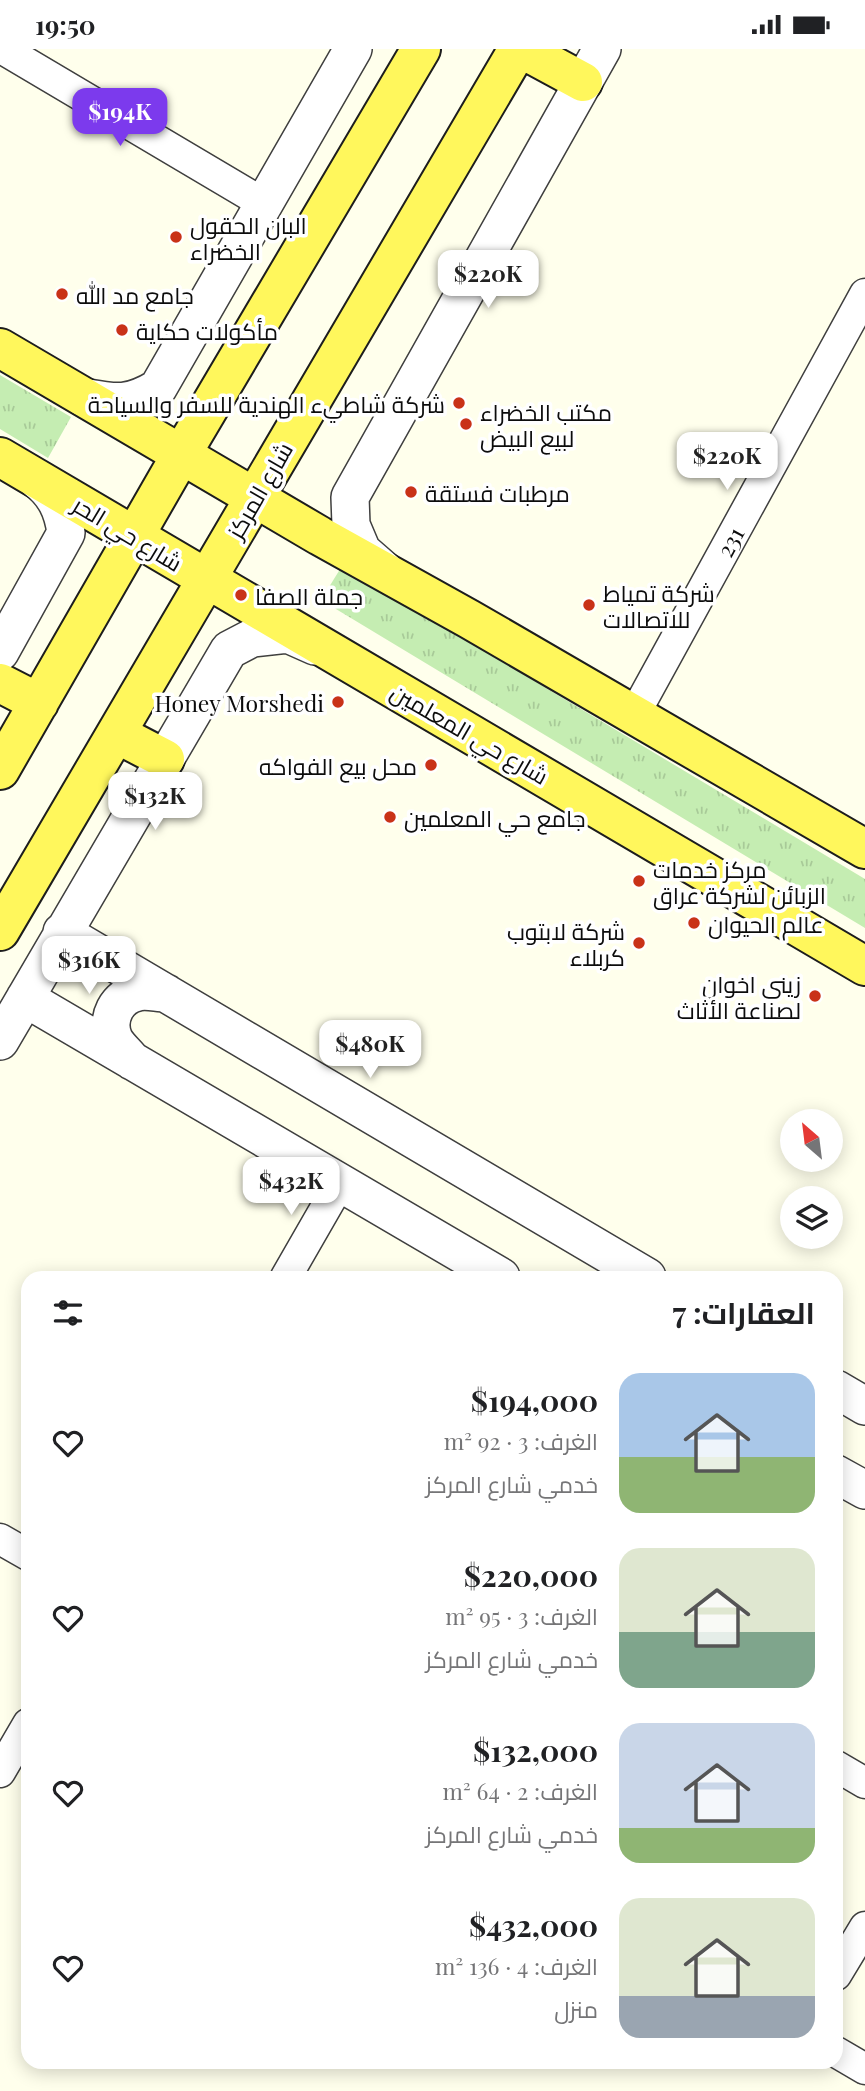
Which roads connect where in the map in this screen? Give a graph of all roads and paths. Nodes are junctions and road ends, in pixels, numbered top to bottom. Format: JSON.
{"nodes":[{"id":1,"x":3,"y":49,"type":"edge"},
{"id":2,"x":352,"y":49,"type":"edge"},
{"id":3,"x":421,"y":49,"type":"edge"},
{"id":4,"x":520,"y":49,"type":"edge"},
{"id":5,"x":602,"y":49,"type":"edge"},
{"id":6,"x":583,"y":82,"type":"junction"},
{"id":7,"x":263,"y":203,"type":"junction"},
{"id":8,"x":865,"y":294,"type":"edge"},
{"id":9,"x":0,"y":348,"type":"edge"},
{"id":10,"x":83,"y":397,"type":"junction"},
{"id":11,"x":181,"y":455,"type":"junction"},
{"id":12,"x":0,"y":457,"type":"edge"},
{"id":13,"x":36,"y":479,"type":"junction"},
{"id":14,"x":254,"y":497,"type":"junction"},
{"id":15,"x":134,"y":537,"type":"junction"},
{"id":16,"x":388,"y":574,"type":"junction"},
{"id":17,"x":208,"y":580,"type":"junction"},
{"id":18,"x":256,"y":607,"type":"joint"},
{"id":19,"x":0,"y":652,"type":"edge"},
{"id":20,"x":329,"y":652,"type":"junction"},
{"id":21,"x":0,"y":683,"type":"edge"},
{"id":22,"x":39,"y":703,"type":"junction"},
{"id":23,"x":634,"y":715,"type":"junction"},
{"id":24,"x":117,"y":734,"type":"junction"},
{"id":25,"x":165,"y":759,"type":"junction"},
{"id":26,"x":0,"y":770,"type":"edge"},
{"id":27,"x":861,"y":839,"type":"edge"},
{"id":28,"x":0,"y":931,"type":"edge"},
{"id":29,"x":62,"y":932,"type":"junction"},
{"id":30,"x":865,"y":966,"type":"edge"},
{"id":31,"x":166,"y":993,"type":"junction"},
{"id":32,"x":25,"y":998,"type":"junction"},
{"id":33,"x":0,"y":1041,"type":"edge"},
{"id":34,"x":133,"y":1061,"type":"junction"},
{"id":35,"x":340,"y":1183,"type":"junction"},
{"id":36,"x":289,"y":1271,"type":"edge"},
{"id":37,"x":491,"y":1271,"type":"edge"},
{"id":38,"x":637,"y":1271,"type":"edge"},
{"id":39,"x":843,"y":1393,"type":"edge"},
{"id":40,"x":865,"y":1406,"type":"edge"},
{"id":41,"x":843,"y":1477,"type":"edge"},
{"id":42,"x":865,"y":1490,"type":"edge"},
{"id":43,"x":0,"y":1539,"type":"edge"},
{"id":44,"x":21,"y":1551,"type":"edge"},
{"id":45,"x":21,"y":1736,"type":"edge"},
{"id":46,"x":843,"y":1770,"type":"edge"},
{"id":47,"x":0,"y":1772,"type":"edge"},
{"id":48,"x":865,"y":1783,"type":"edge"},
{"id":49,"x":865,"y":1927,"type":"edge"},
{"id":50,"x":843,"y":1963,"type":"edge"},
{"id":51,"x":843,"y":2056,"type":"edge"},
{"id":52,"x":865,"y":2069,"type":"edge"},
{"id":53,"x":865,"y":2085,"type":"edge"},
{"id":54,"x":862,"y":2091,"type":"edge"}],
"edges":[{"from":1,"to":7,"type":"street"},
{"from":2,"to":7,"type":"street"},
{"from":3,"to":11,"type":"main road"},
{"from":4,"to":6,"type":"main road"},
{"from":4,"to":14,"type":"main road","name":"شارع المركز"},
{"from":5,"to":6,"type":"street"},
{"from":6,"to":16,"type":"street"},
{"from":7,"to":10,"type":"street"},
{"from":8,"to":23,"type":"street","name":"231"},
{"from":9,"to":10,"type":"main road"},
{"from":10,"to":11,"type":"main road"},
{"from":11,"to":14,"type":"main road"},
{"from":11,"to":15,"type":"main road"},
{"from":12,"to":13,"type":"main road","name":"شارع حي الحر"},
{"from":13,"to":15,"type":"main road","name":"شارع حي الحر"},
{"from":13,"to":19,"type":"street"},
{"from":14,"to":16,"type":"main road"},
{"from":14,"to":17,"type":"main road","name":"شارع المركز"},
{"from":15,"to":17,"type":"main road","name":"شارع حي الحر"},
{"from":15,"to":22,"type":"main road"},
{"from":16,"to":23,"type":"main road"},
{"from":17,"to":18,"type":"main road","name":"شارع حي الحر"},
{"from":17,"to":24,"type":"main road","name":"شارع المركز"},
{"from":18,"to":20,"type":"main road","name":"شارع حي المعلمين"},
{"from":20,"to":25,"type":"street"},
{"from":20,"to":30,"type":"main road","name":"شارع حي المعلمين"},
{"from":21,"to":22,"type":"main road"},
{"from":22,"to":26,"type":"main road"},
{"from":23,"to":27,"type":"main road"},
{"from":24,"to":25,"type":"main road"},
{"from":24,"to":28,"type":"main road","name":"شارع المركز"},
{"from":25,"to":29,"type":"street"},
{"from":29,"to":31,"type":"street"},
{"from":29,"to":32,"type":"street"},
{"from":31,"to":34,"type":"street"},
{"from":31,"to":38,"type":"street"},
{"from":32,"to":33,"type":"street"},
{"from":32,"to":34,"type":"street"},
{"from":34,"to":35,"type":"street"},
{"from":35,"to":36,"type":"street"},
{"from":35,"to":37,"type":"street"},
{"from":39,"to":40,"type":"street"},
{"from":41,"to":42,"type":"street"},
{"from":43,"to":44,"type":"street"},
{"from":45,"to":47,"type":"street"},
{"from":46,"to":48,"type":"street"},
{"from":49,"to":50,"type":"street"},
{"from":51,"to":52,"type":"street"},
{"from":53,"to":54,"type":"street"}]}
